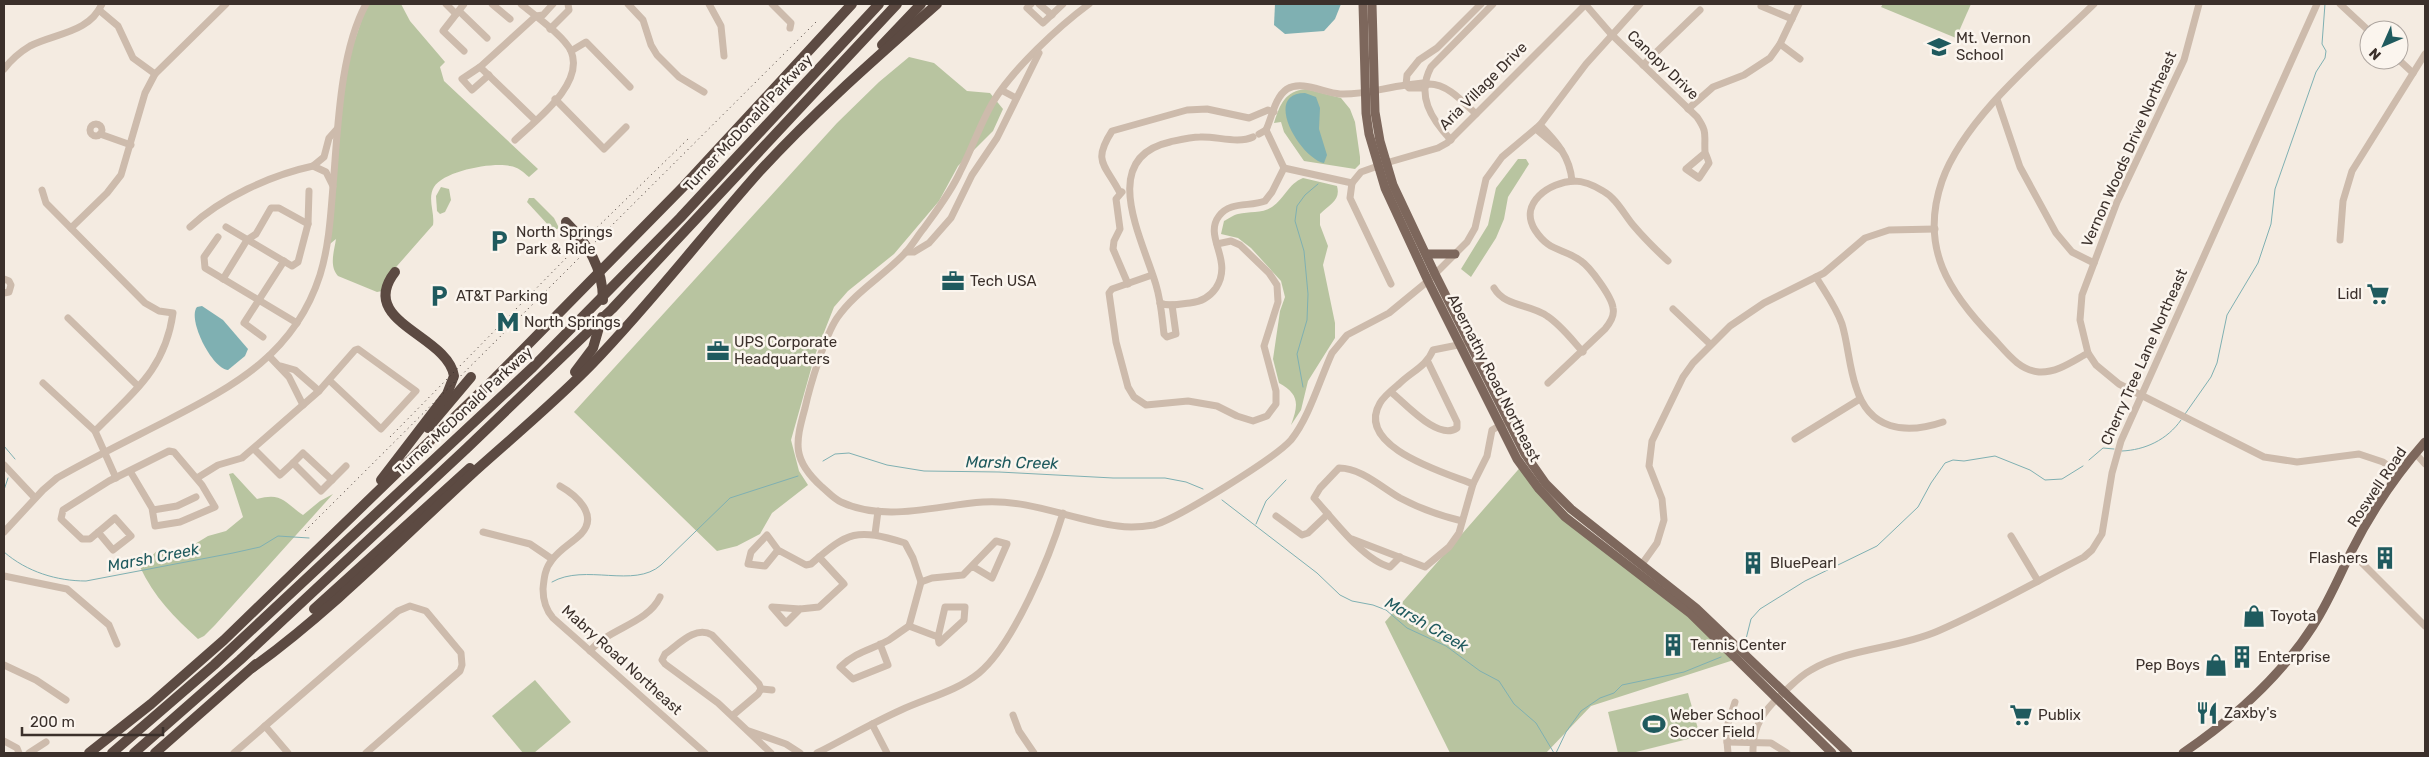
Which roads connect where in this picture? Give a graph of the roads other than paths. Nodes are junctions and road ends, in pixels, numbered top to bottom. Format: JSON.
{"nodes":[{"id":1,"x":226,"y":4,"type":"edge"},
{"id":2,"x":366,"y":4,"type":"edge"},
{"id":3,"x":446,"y":4,"type":"edge"},
{"id":4,"x":464,"y":4,"type":"edge"},
{"id":5,"x":492,"y":4,"type":"edge"},
{"id":6,"x":521,"y":4,"type":"edge"},
{"id":7,"x":553,"y":4,"type":"edge"},
{"id":8,"x":568,"y":4,"type":"edge"},
{"id":9,"x":628,"y":4,"type":"edge"},
{"id":10,"x":709,"y":4,"type":"edge"},
{"id":11,"x":772,"y":4,"type":"edge"},
{"id":12,"x":852,"y":4,"type":"edge"},
{"id":13,"x":878,"y":4,"type":"edge"},
{"id":14,"x":897,"y":4,"type":"edge"},
{"id":15,"x":903,"y":4,"type":"edge"},
{"id":16,"x":921,"y":4,"type":"edge"},
{"id":17,"x":937,"y":4,"type":"edge"},
{"id":18,"x":1031,"y":4,"type":"edge"},
{"id":19,"x":1039,"y":4,"type":"edge"},
{"id":20,"x":1063,"y":4,"type":"edge"},
{"id":21,"x":1089,"y":4,"type":"edge"},
{"id":22,"x":1363,"y":4,"type":"edge"},
{"id":23,"x":1372,"y":4,"type":"edge"},
{"id":24,"x":1481,"y":4,"type":"edge"},
{"id":25,"x":1493,"y":4,"type":"edge"},
{"id":26,"x":1585,"y":4,"type":"edge"},
{"id":27,"x":1640,"y":4,"type":"edge"},
{"id":28,"x":1798,"y":4,"type":"edge"},
{"id":29,"x":2094,"y":4,"type":"edge"},
{"id":30,"x":2199,"y":4,"type":"edge"},
{"id":31,"x":2317,"y":4,"type":"edge"},
{"id":32,"x":2340,"y":4,"type":"edge"},
{"id":33,"x":1761,"y":6,"type":"dead end"},
{"id":34,"x":101,"y":7,"type":"edge"},
{"id":35,"x":1700,"y":10,"type":"dead end"},
{"id":36,"x":458,"y":12,"type":"junction"},
{"id":37,"x":888,"y":13,"type":"junction"},
{"id":38,"x":1052,"y":15,"type":"junction"},
{"id":39,"x":536,"y":16,"type":"junction"},
{"id":40,"x":510,"y":19,"type":"dead end"},
{"id":41,"x":1792,"y":19,"type":"junction"},
{"id":42,"x":2359,"y":22,"type":"edge"},
{"id":43,"x":790,"y":28,"type":"dead end"},
{"id":44,"x":550,"y":29,"type":"junction"},
{"id":45,"x":1611,"y":34,"type":"junction"},
{"id":46,"x":487,"y":38,"type":"dead end"},
{"id":47,"x":1780,"y":44,"type":"junction"},
{"id":48,"x":1043,"y":46,"type":"junction"},
{"id":49,"x":464,"y":51,"type":"dead end"},
{"id":50,"x":571,"y":51,"type":"junction"},
{"id":51,"x":2425,"y":54,"type":"edge"},
{"id":52,"x":724,"y":56,"type":"dead end"},
{"id":53,"x":1800,"y":59,"type":"dead end"},
{"id":54,"x":1643,"y":65,"type":"junction"},
{"id":55,"x":480,"y":67,"type":"junction"},
{"id":56,"x":4,"y":69,"type":"edge"},
{"id":57,"x":2409,"y":69,"type":"edge"},
{"id":58,"x":2413,"y":73,"type":"junction"},
{"id":59,"x":155,"y":74,"type":"junction"},
{"id":60,"x":857,"y":74,"type":"junction"},
{"id":61,"x":489,"y":75,"type":"junction"},
{"id":62,"x":1406,"y":85,"type":"junction"},
{"id":63,"x":630,"y":86,"type":"dead end"},
{"id":64,"x":1425,"y":86,"type":"junction"},
{"id":65,"x":1002,"y":91,"type":"junction"},
{"id":66,"x":704,"y":92,"type":"dead end"},
{"id":67,"x":1369,"y":92,"type":"junction"},
{"id":68,"x":1016,"y":98,"type":"junction"},
{"id":69,"x":1997,"y":99,"type":"junction"},
{"id":70,"x":555,"y":100,"type":"junction"},
{"id":71,"x":1688,"y":109,"type":"junction"},
{"id":72,"x":1274,"y":112,"type":"junction"},
{"id":73,"x":1476,"y":114,"type":"junction"},
{"id":74,"x":535,"y":120,"type":"junction"},
{"id":75,"x":626,"y":127,"type":"dead end"},
{"id":76,"x":1538,"y":127,"type":"junction"},
{"id":77,"x":337,"y":129,"type":"junction"},
{"id":78,"x":1266,"y":130,"type":"junction"},
{"id":79,"x":100,"y":134,"type":"dead end"},
{"id":80,"x":515,"y":140,"type":"dead end"},
{"id":81,"x":1451,"y":140,"type":"junction"},
{"id":82,"x":131,"y":145,"type":"junction"},
{"id":83,"x":1705,"y":153,"type":"dead end"},
{"id":84,"x":1382,"y":165,"type":"junction"},
{"id":85,"x":313,"y":166,"type":"junction"},
{"id":86,"x":1284,"y":168,"type":"junction"},
{"id":87,"x":1572,"y":181,"type":"junction"},
{"id":88,"x":1352,"y":182,"type":"junction"},
{"id":89,"x":333,"y":186,"type":"junction"},
{"id":90,"x":42,"y":190,"type":"dead end"},
{"id":91,"x":309,"y":191,"type":"dead end"},
{"id":92,"x":1128,"y":191,"type":"junction"},
{"id":93,"x":1120,"y":192,"type":"junction"},
{"id":94,"x":566,"y":222,"type":"dead end"},
{"id":95,"x":308,"y":224,"type":"junction"},
{"id":96,"x":190,"y":227,"type":"dead end"},
{"id":97,"x":71,"y":228,"type":"junction"},
{"id":98,"x":226,"y":228,"type":"dead end"},
{"id":99,"x":1935,"y":229,"type":"junction"},
{"id":100,"x":218,"y":236,"type":"dead end"},
{"id":101,"x":247,"y":240,"type":"junction"},
{"id":102,"x":2340,"y":240,"type":"dead end"},
{"id":103,"x":1217,"y":244,"type":"junction"},
{"id":104,"x":906,"y":252,"type":"junction"},
{"id":105,"x":1426,"y":254,"type":"junction"},
{"id":106,"x":1455,"y":254,"type":"junction"},
{"id":107,"x":284,"y":261,"type":"junction"},
{"id":108,"x":1668,"y":261,"type":"dead end"},
{"id":109,"x":2094,"y":263,"type":"junction"},
{"id":110,"x":395,"y":272,"type":"dead end"},
{"id":111,"x":1152,"y":275,"type":"junction"},
{"id":112,"x":1431,"y":277,"type":"junction"},
{"id":113,"x":1816,"y":277,"type":"junction"},
{"id":114,"x":4,"y":279,"type":"edge"},
{"id":115,"x":223,"y":279,"type":"junction"},
{"id":116,"x":1128,"y":284,"type":"junction"},
{"id":117,"x":1391,"y":284,"type":"dead end"},
{"id":118,"x":1494,"y":288,"type":"dead end"},
{"id":119,"x":4,"y":293,"type":"edge"},
{"id":120,"x":258,"y":299,"type":"junction"},
{"id":121,"x":1160,"y":303,"type":"junction"},
{"id":122,"x":1172,"y":305,"type":"junction"},
{"id":123,"x":1674,"y":309,"type":"dead end"},
{"id":124,"x":68,"y":318,"type":"dead end"},
{"id":125,"x":297,"y":322,"type":"junction"},
{"id":126,"x":263,"y":337,"type":"dead end"},
{"id":127,"x":1465,"y":343,"type":"junction"},
{"id":128,"x":1710,"y":344,"type":"junction"},
{"id":129,"x":1583,"y":352,"type":"junction"},
{"id":130,"x":2088,"y":352,"type":"junction"},
{"id":131,"x":269,"y":356,"type":"junction"},
{"id":132,"x":1428,"y":362,"type":"junction"},
{"id":133,"x":281,"y":366,"type":"junction"},
{"id":134,"x":295,"y":370,"type":"junction"},
{"id":135,"x":289,"y":377,"type":"junction"},
{"id":136,"x":471,"y":377,"type":"dead end"},
{"id":137,"x":305,"y":378,"type":"junction"},
{"id":138,"x":329,"y":380,"type":"junction"},
{"id":139,"x":43,"y":383,"type":"dead end"},
{"id":140,"x":1548,"y":383,"type":"dead end"},
{"id":141,"x":138,"y":386,"type":"junction"},
{"id":142,"x":295,"y":387,"type":"junction"},
{"id":143,"x":319,"y":391,"type":"junction"},
{"id":144,"x":1391,"y":392,"type":"junction"},
{"id":145,"x":2141,"y":396,"type":"junction"},
{"id":146,"x":1860,"y":399,"type":"junction"},
{"id":147,"x":303,"y":405,"type":"junction"},
{"id":148,"x":1943,"y":422,"type":"dead end"},
{"id":149,"x":1504,"y":423,"type":"junction"},
{"id":150,"x":95,"y":431,"type":"junction"},
{"id":151,"x":1795,"y":439,"type":"dead end"},
{"id":152,"x":2425,"y":442,"type":"edge"},
{"id":153,"x":254,"y":449,"type":"junction"},
{"id":154,"x":103,"y":453,"type":"junction"},
{"id":155,"x":2415,"y":453,"type":"junction"},
{"id":156,"x":398,"y":461,"type":"junction"},
{"id":157,"x":293,"y":463,"type":"junction"},
{"id":158,"x":2425,"y":464,"type":"edge"},
{"id":159,"x":4,"y":465,"type":"edge"},
{"id":160,"x":346,"y":466,"type":"dead end"},
{"id":161,"x":130,"y":471,"type":"junction"},
{"id":162,"x":2399,"y":474,"type":"junction"},
{"id":163,"x":116,"y":478,"type":"junction"},
{"id":164,"x":197,"y":478,"type":"junction"},
{"id":165,"x":332,"y":480,"type":"junction"},
{"id":166,"x":1473,"y":484,"type":"junction"},
{"id":167,"x":560,"y":486,"type":"dead end"},
{"id":168,"x":196,"y":497,"type":"dead end"},
{"id":169,"x":36,"y":498,"type":"junction"},
{"id":170,"x":153,"y":510,"type":"junction"},
{"id":171,"x":878,"y":511,"type":"junction"},
{"id":172,"x":1063,"y":513,"type":"junction"},
{"id":173,"x":1328,"y":514,"type":"junction"},
{"id":174,"x":1276,"y":516,"type":"dead end"},
{"id":175,"x":1462,"y":521,"type":"junction"},
{"id":176,"x":4,"y":532,"type":"edge"},
{"id":177,"x":98,"y":532,"type":"junction"},
{"id":178,"x":483,"y":532,"type":"dead end"},
{"id":179,"x":875,"y":534,"type":"junction"},
{"id":180,"x":2011,"y":536,"type":"dead end"},
{"id":181,"x":1352,"y":538,"type":"junction"},
{"id":182,"x":778,"y":550,"type":"junction"},
{"id":183,"x":2351,"y":552,"type":"junction"},
{"id":184,"x":819,"y":557,"type":"junction"},
{"id":185,"x":1400,"y":558,"type":"junction"},
{"id":186,"x":552,"y":560,"type":"junction"},
{"id":187,"x":1642,"y":564,"type":"junction"},
{"id":188,"x":972,"y":566,"type":"junction"},
{"id":189,"x":4,"y":576,"type":"edge"},
{"id":190,"x":2038,"y":581,"type":"junction"},
{"id":191,"x":921,"y":582,"type":"junction"},
{"id":192,"x":660,"y":597,"type":"dead end"},
{"id":193,"x":800,"y":609,"type":"dead end"},
{"id":194,"x":251,"y":614,"type":"junction"},
{"id":195,"x":909,"y":626,"type":"junction"},
{"id":196,"x":2425,"y":626,"type":"edge"},
{"id":197,"x":938,"y":637,"type":"junction"},
{"id":198,"x":117,"y":644,"type":"dead end"},
{"id":199,"x":880,"y":644,"type":"junction"},
{"id":200,"x":590,"y":651,"type":"junction"},
{"id":201,"x":4,"y":665,"type":"edge"},
{"id":202,"x":252,"y":668,"type":"junction"},
{"id":203,"x":761,"y":689,"type":"junction"},
{"id":204,"x":772,"y":690,"type":"dead end"},
{"id":205,"x":1784,"y":692,"type":"junction"},
{"id":206,"x":1775,"y":698,"type":"junction"},
{"id":207,"x":66,"y":700,"type":"dead end"},
{"id":208,"x":1735,"y":702,"type":"dead end"},
{"id":209,"x":1013,"y":715,"type":"dead end"},
{"id":210,"x":732,"y":716,"type":"junction"},
{"id":211,"x":872,"y":724,"type":"junction"},
{"id":212,"x":265,"y":726,"type":"junction"},
{"id":213,"x":749,"y":730,"type":"junction"},
{"id":214,"x":4,"y":741,"type":"edge"},
{"id":215,"x":46,"y":742,"type":"dead end"},
{"id":216,"x":1727,"y":742,"type":"junction"},
{"id":217,"x":1753,"y":742,"type":"junction"},
{"id":218,"x":1822,"y":744,"type":"junction"},
{"id":219,"x":1784,"y":752,"type":"edge"},
{"id":220,"x":19,"y":753,"type":"edge"},
{"id":221,"x":30,"y":753,"type":"edge"},
{"id":222,"x":89,"y":753,"type":"edge"},
{"id":223,"x":112,"y":753,"type":"edge"},
{"id":224,"x":134,"y":753,"type":"edge"},
{"id":225,"x":155,"y":753,"type":"edge"},
{"id":226,"x":234,"y":753,"type":"edge"},
{"id":227,"x":288,"y":753,"type":"edge"},
{"id":228,"x":366,"y":753,"type":"edge"},
{"id":229,"x":705,"y":753,"type":"edge"},
{"id":230,"x":771,"y":753,"type":"edge"},
{"id":231,"x":800,"y":753,"type":"edge"},
{"id":232,"x":817,"y":753,"type":"edge"},
{"id":233,"x":887,"y":753,"type":"edge"},
{"id":234,"x":1034,"y":753,"type":"edge"},
{"id":235,"x":1728,"y":753,"type":"edge"},
{"id":236,"x":1753,"y":753,"type":"edge"},
{"id":237,"x":1832,"y":753,"type":"edge"},
{"id":238,"x":1840,"y":753,"type":"edge"},
{"id":239,"x":1848,"y":753,"type":"edge"},
{"id":240,"x":2183,"y":753,"type":"edge"}],
"edges":[{"from":1,"to":59,"type":"street"},
{"from":2,"to":77,"type":"street"},
{"from":3,"to":36,"type":"street"},
{"from":4,"to":36,"type":"street"},
{"from":5,"to":40,"type":"street"},
{"from":6,"to":39,"type":"street"},
{"from":7,"to":39,"type":"street"},
{"from":8,"to":44,"type":"street"},
{"from":9,"to":66,"type":"street"},
{"from":10,"to":52,"type":"street"},
{"from":11,"to":43,"type":"street"},
{"from":12,"to":194,"type":"highway"},
{"from":13,"to":223,"type":"highway","name":"Turner McDonald Parkway"},
{"from":14,"to":37,"type":"highway","name":"Turner McDonald Parkway"},
{"from":15,"to":37,"type":"highway"},
{"from":16,"to":60,"type":"highway"},
{"from":17,"to":60,"type":"highway"},
{"from":18,"to":38,"type":"street"},
{"from":19,"to":38,"type":"street"},
{"from":20,"to":38,"type":"street"},
{"from":21,"to":48,"type":"street"},
{"from":22,"to":67,"type":"main road","name":"Abernathy Road Northeast"},
{"from":23,"to":67,"type":"main road","name":"Abernathy Road Northeast"},
{"from":24,"to":62,"type":"street"},
{"from":25,"to":64,"type":"street"},
{"from":26,"to":45,"type":"street","name":"Canopy Drive"},
{"from":26,"to":73,"type":"street","name":"Aria Village Drive"},
{"from":27,"to":45,"type":"street"},
{"from":28,"to":41,"type":"street"},
{"from":29,"to":69,"type":"street"},
{"from":30,"to":109,"type":"street","name":"Vernon Woods Drive Northeast"},
{"from":31,"to":145,"type":"street","name":"Cherry Tree Lane Northeast"},
{"from":32,"to":42,"type":"street"},
{"from":33,"to":41,"type":"street"},
{"from":34,"to":56,"type":"street"},
{"from":34,"to":59,"type":"street"},
{"from":35,"to":54,"type":"street"},
{"from":36,"to":46,"type":"street"},
{"from":36,"to":49,"type":"street"},
{"from":37,"to":224,"type":"highway","name":"Turner McDonald Parkway"},
{"from":39,"to":44,"type":"street"},
{"from":39,"to":55,"type":"street"},
{"from":41,"to":47,"type":"street"},
{"from":44,"to":50,"type":"street"},
{"from":45,"to":54,"type":"street","name":"Canopy Drive"},
{"from":45,"to":76,"type":"street"},
{"from":47,"to":53,"type":"street"},
{"from":47,"to":71,"type":"street"},
{"from":48,"to":65,"type":"street"},
{"from":48,"to":68,"type":"street"},
{"from":50,"to":63,"type":"street"},
{"from":50,"to":70,"type":"street"},
{"from":51,"to":58,"type":"street"},
{"from":54,"to":71,"type":"street","name":"Canopy Drive"},
{"from":55,"to":61,"type":"street"},
{"from":55,"to":61,"type":"street"},
{"from":57,"to":58,"type":"street"},
{"from":58,"to":102,"type":"street"},
{"from":59,"to":82,"type":"street"},
{"from":60,"to":202,"type":"highway"},
{"from":61,"to":74,"type":"street"},
{"from":62,"to":64,"type":"street"},
{"from":62,"to":67,"type":"street"},
{"from":64,"to":73,"type":"street"},
{"from":64,"to":81,"type":"street"},
{"from":65,"to":68,"type":"street"},
{"from":65,"to":104,"type":"street"},
{"from":67,"to":72,"type":"street"},
{"from":67,"to":84,"type":"main road","name":"Abernathy Road Northeast"},
{"from":68,"to":104,"type":"street"},
{"from":69,"to":99,"type":"street"},
{"from":69,"to":109,"type":"street"},
{"from":70,"to":74,"type":"street"},
{"from":70,"to":75,"type":"street"},
{"from":71,"to":83,"type":"street","name":"Canopy Drive"},
{"from":72,"to":78,"type":"street"},
{"from":72,"to":93,"type":"street"},
{"from":73,"to":81,"type":"street","name":"Aria Village Drive"},
{"from":74,"to":80,"type":"street"},
{"from":76,"to":87,"type":"street"},
{"from":76,"to":106,"type":"street"},
{"from":77,"to":85,"type":"street"},
{"from":77,"to":89,"type":"street"},
{"from":78,"to":86,"type":"street"},
{"from":78,"to":92,"type":"street"},
{"from":79,"to":82,"type":"street"},
{"from":81,"to":84,"type":"street","name":"Aria Village Drive"},
{"from":82,"to":97,"type":"street"},
{"from":84,"to":88,"type":"street","name":"Aria Village Drive"},
{"from":84,"to":105,"type":"main road","name":"Abernathy Road Northeast"},
{"from":84,"to":112,"type":"main road","name":"Abernathy Road Northeast"},
{"from":85,"to":89,"type":"street"},
{"from":85,"to":96,"type":"street"},
{"from":86,"to":88,"type":"street"},
{"from":86,"to":103,"type":"street"},
{"from":87,"to":108,"type":"street"},
{"from":87,"to":129,"type":"street"},
{"from":88,"to":117,"type":"street"},
{"from":89,"to":125,"type":"street"},
{"from":90,"to":97,"type":"street"},
{"from":91,"to":95,"type":"street"},
{"from":92,"to":93,"type":"street"},
{"from":92,"to":111,"type":"street"},
{"from":93,"to":116,"type":"street"},
{"from":94,"to":202,"type":"highway"},
{"from":95,"to":101,"type":"street"},
{"from":95,"to":107,"type":"street"},
{"from":97,"to":141,"type":"street"},
{"from":98,"to":101,"type":"street"},
{"from":99,"to":113,"type":"street"},
{"from":99,"to":130,"type":"street"},
{"from":100,"to":115,"type":"street"},
{"from":101,"to":107,"type":"street"},
{"from":101,"to":115,"type":"street"},
{"from":103,"to":116,"type":"street"},
{"from":103,"to":122,"type":"street"},
{"from":104,"to":171,"type":"street"},
{"from":105,"to":106,"type":"main road"},
{"from":105,"to":112,"type":"main road","name":"Abernathy Road Northeast"},
{"from":106,"to":112,"type":"street"},
{"from":107,"to":120,"type":"street"},
{"from":109,"to":130,"type":"street","name":"Vernon Woods Drive Northeast"},
{"from":110,"to":156,"type":"highway"},
{"from":111,"to":116,"type":"street"},
{"from":111,"to":121,"type":"street"},
{"from":112,"to":127,"type":"main road","name":"Abernathy Road Northeast"},
{"from":112,"to":172,"type":"street"},
{"from":113,"to":128,"type":"street"},
{"from":113,"to":146,"type":"street"},
{"from":114,"to":119,"type":"street"},
{"from":115,"to":120,"type":"street"},
{"from":118,"to":129,"type":"street"},
{"from":120,"to":125,"type":"street"},
{"from":120,"to":126,"type":"street"},
{"from":121,"to":122,"type":"street"},
{"from":121,"to":122,"type":"street"},
{"from":123,"to":128,"type":"street"},
{"from":124,"to":141,"type":"street"},
{"from":125,"to":131,"type":"street"},
{"from":127,"to":132,"type":"street"},
{"from":127,"to":149,"type":"main road","name":"Abernathy Road Northeast"},
{"from":128,"to":187,"type":"street"},
{"from":129,"to":140,"type":"street"},
{"from":130,"to":145,"type":"street","name":"Vernon Woods Drive Northeast"},
{"from":131,"to":133,"type":"street"},
{"from":131,"to":154,"type":"street"},
{"from":132,"to":144,"type":"street"},
{"from":132,"to":144,"type":"street"},
{"from":133,"to":134,"type":"street"},
{"from":133,"to":135,"type":"street"},
{"from":134,"to":135,"type":"street"},
{"from":134,"to":137,"type":"street"},
{"from":135,"to":142,"type":"street"},
{"from":136,"to":156,"type":"highway"},
{"from":137,"to":142,"type":"street"},
{"from":137,"to":143,"type":"street"},
{"from":138,"to":138,"type":"street"},
{"from":138,"to":143,"type":"street"},
{"from":139,"to":150,"type":"street"},
{"from":141,"to":150,"type":"street"},
{"from":142,"to":147,"type":"street"},
{"from":143,"to":147,"type":"street"},
{"from":144,"to":166,"type":"street"},
{"from":145,"to":162,"type":"street","name":"Vernon Woods Drive Northeast"},
{"from":145,"to":190,"type":"street","name":"Cherry Tree Lane Northeast"},
{"from":146,"to":148,"type":"street"},
{"from":146,"to":151,"type":"street"},
{"from":147,"to":153,"type":"street"},
{"from":149,"to":166,"type":"street"},
{"from":149,"to":187,"type":"main road","name":"Abernathy Road Northeast"},
{"from":149,"to":206,"type":"main road","name":"Abernathy Road Northeast"},
{"from":150,"to":154,"type":"street"},
{"from":152,"to":155,"type":"main road","name":"Roswell Road"},
{"from":153,"to":157,"type":"street"},
{"from":153,"to":164,"type":"street"},
{"from":154,"to":163,"type":"street"},
{"from":154,"to":169,"type":"street"},
{"from":155,"to":158,"type":"street"},
{"from":155,"to":162,"type":"main road","name":"Roswell Road"},
{"from":156,"to":194,"type":"highway"},
{"from":157,"to":165,"type":"street"},
{"from":157,"to":165,"type":"street"},
{"from":159,"to":169,"type":"street"},
{"from":160,"to":165,"type":"street"},
{"from":161,"to":163,"type":"street"},
{"from":161,"to":164,"type":"street"},
{"from":161,"to":170,"type":"street"},
{"from":162,"to":183,"type":"main road","name":"Roswell Road"},
{"from":163,"to":177,"type":"street"},
{"from":164,"to":170,"type":"street"},
{"from":166,"to":175,"type":"street"},
{"from":167,"to":186,"type":"street","name":"Mabry Road Northeast"},
{"from":168,"to":170,"type":"street"},
{"from":169,"to":176,"type":"street"},
{"from":171,"to":172,"type":"street"},
{"from":171,"to":179,"type":"street"},
{"from":172,"to":211,"type":"street"},
{"from":173,"to":174,"type":"street"},
{"from":173,"to":175,"type":"street"},
{"from":173,"to":181,"type":"street"},
{"from":175,"to":185,"type":"street"},
{"from":177,"to":177,"type":"street"},
{"from":178,"to":186,"type":"street"},
{"from":179,"to":184,"type":"street"},
{"from":179,"to":191,"type":"street"},
{"from":180,"to":190,"type":"street"},
{"from":181,"to":185,"type":"street"},
{"from":181,"to":185,"type":"street"},
{"from":182,"to":182,"type":"street"},
{"from":182,"to":184,"type":"street"},
{"from":183,"to":196,"type":"street"},
{"from":183,"to":240,"type":"main road","name":"Roswell Road"},
{"from":184,"to":193,"type":"street"},
{"from":186,"to":200,"type":"street","name":"Mabry Road Northeast"},
{"from":187,"to":205,"type":"main road","name":"Abernathy Road Northeast"},
{"from":188,"to":188,"type":"street"},
{"from":188,"to":191,"type":"street"},
{"from":189,"to":198,"type":"street"},
{"from":190,"to":205,"type":"street","name":"Cherry Tree Lane Northeast"},
{"from":191,"to":195,"type":"street"},
{"from":192,"to":200,"type":"street"},
{"from":194,"to":222,"type":"highway"},
{"from":195,"to":197,"type":"street"},
{"from":195,"to":199,"type":"street"},
{"from":197,"to":197,"type":"street"},
{"from":199,"to":199,"type":"street"},
{"from":200,"to":229,"type":"street","name":"Mabry Road Northeast"},
{"from":201,"to":207,"type":"street"},
{"from":202,"to":225,"type":"highway"},
{"from":203,"to":204,"type":"street"},
{"from":203,"to":210,"type":"street"},
{"from":203,"to":210,"type":"street"},
{"from":205,"to":206,"type":"street","name":"Cherry Tree Lane Northeast"},
{"from":205,"to":239,"type":"main road","name":"Abernathy Road Northeast"},
{"from":206,"to":217,"type":"street","name":"Cherry Tree Lane Northeast"},
{"from":206,"to":218,"type":"main road","name":"Abernathy Road Northeast"},
{"from":208,"to":216,"type":"street"},
{"from":209,"to":234,"type":"street"},
{"from":210,"to":213,"type":"street"},
{"from":211,"to":232,"type":"street"},
{"from":211,"to":233,"type":"street"},
{"from":212,"to":226,"type":"street"},
{"from":212,"to":227,"type":"street"},
{"from":212,"to":228,"type":"street"},
{"from":213,"to":230,"type":"street"},
{"from":213,"to":231,"type":"street"},
{"from":214,"to":220,"type":"street"},
{"from":215,"to":221,"type":"street"},
{"from":216,"to":217,"type":"street"},
{"from":216,"to":235,"type":"street"},
{"from":217,"to":219,"type":"street"},
{"from":217,"to":236,"type":"street","name":"Cherry Tree Lane Northeast"},
{"from":218,"to":237,"type":"main road","name":"Abernathy Road Northeast"},
{"from":218,"to":238,"type":"main road"}]}
